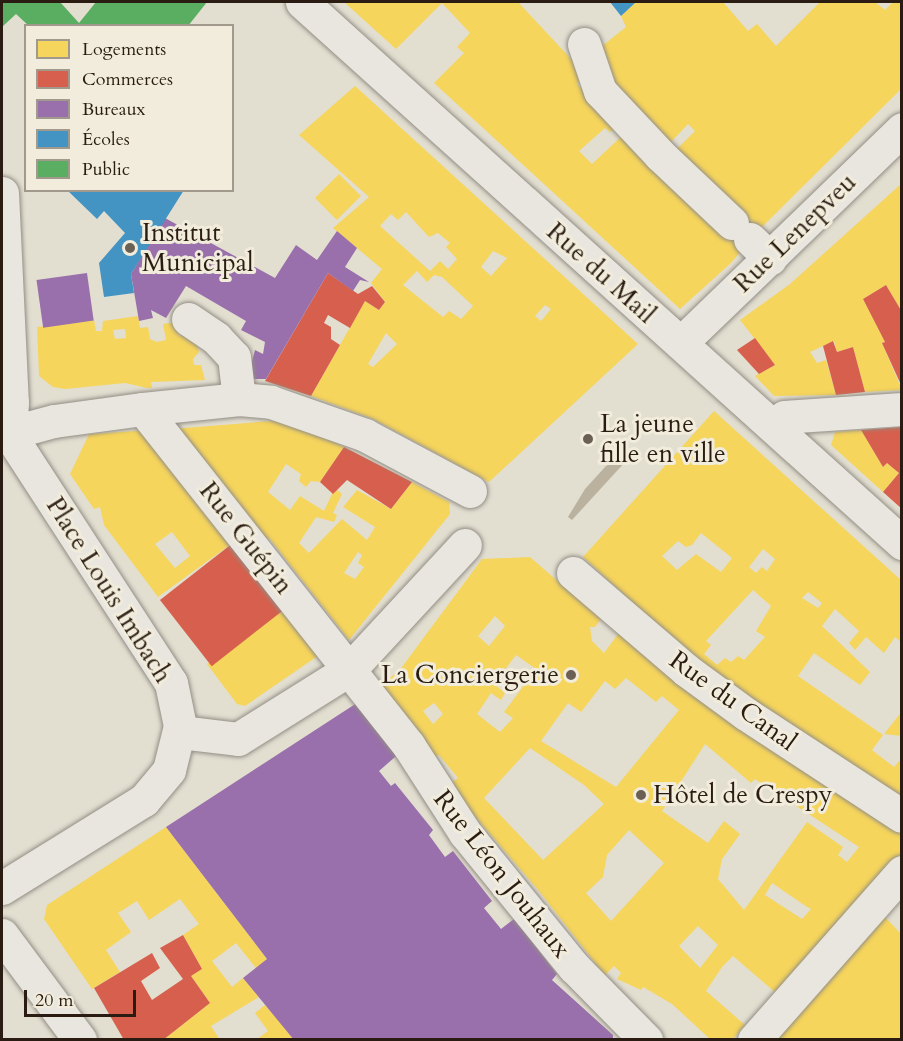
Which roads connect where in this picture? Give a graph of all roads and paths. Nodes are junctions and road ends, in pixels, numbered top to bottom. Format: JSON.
{"nodes":[{"id":1,"x":302,"y":2,"type":"edge"},
{"id":2,"x":584,"y":44,"type":"dead end"},
{"id":3,"x":902,"y":129,"type":"edge"},
{"id":4,"x":2,"y":193,"type":"edge"},
{"id":5,"x":751,"y":240,"type":"junction"},
{"id":6,"x":188,"y":319,"type":"dead end"},
{"id":7,"x":688,"y":336,"type":"dead end"},
{"id":8,"x":239,"y":399,"type":"junction"},
{"id":9,"x":143,"y":409,"type":"junction"},
{"id":10,"x":902,"y":409,"type":"edge"},
{"id":11,"x":784,"y":417,"type":"dead end"},
{"id":12,"x":6,"y":435,"type":"edge"},
{"id":13,"x":470,"y":490,"type":"dead end"},
{"id":14,"x":902,"y":543,"type":"edge"},
{"id":15,"x":465,"y":545,"type":"dead end"},
{"id":16,"x":573,"y":573,"type":"dead end"},
{"id":17,"x":350,"y":669,"type":"junction"},
{"id":18,"x":180,"y":732,"type":"junction"},
{"id":19,"x":902,"y":816,"type":"edge"},
{"id":20,"x":902,"y":872,"type":"edge"},
{"id":21,"x":2,"y":888,"type":"edge"},
{"id":22,"x":2,"y":934,"type":"edge"},
{"id":23,"x":80,"y":1040,"type":"edge"},
{"id":24,"x":646,"y":1040,"type":"edge"},
{"id":25,"x":754,"y":1040,"type":"edge"}],
"edges":[{"from":1,"to":14,"type":"street","name":"Rue du Mail"},
{"from":2,"to":5,"type":"street"},
{"from":3,"to":5,"type":"street","name":"Rue Lenepveu"},
{"from":4,"to":12,"type":"street"},
{"from":5,"to":7,"type":"street","name":"Rue Lenepveu"},
{"from":6,"to":8,"type":"street"},
{"from":8,"to":9,"type":"street"},
{"from":8,"to":13,"type":"street"},
{"from":9,"to":12,"type":"street"},
{"from":9,"to":17,"type":"street","name":"Rue Guépin"},
{"from":10,"to":11,"type":"street"},
{"from":12,"to":18,"type":"street","name":"Place Louis Imbach"},
{"from":15,"to":17,"type":"street"},
{"from":16,"to":19,"type":"street","name":"Rue du Canal"},
{"from":17,"to":18,"type":"street"},
{"from":17,"to":24,"type":"street","name":"Rue Léon Jouhaux"},
{"from":18,"to":21,"type":"street","name":"Place Louis Imbach"},
{"from":20,"to":25,"type":"street"},
{"from":22,"to":23,"type":"street"}]}
